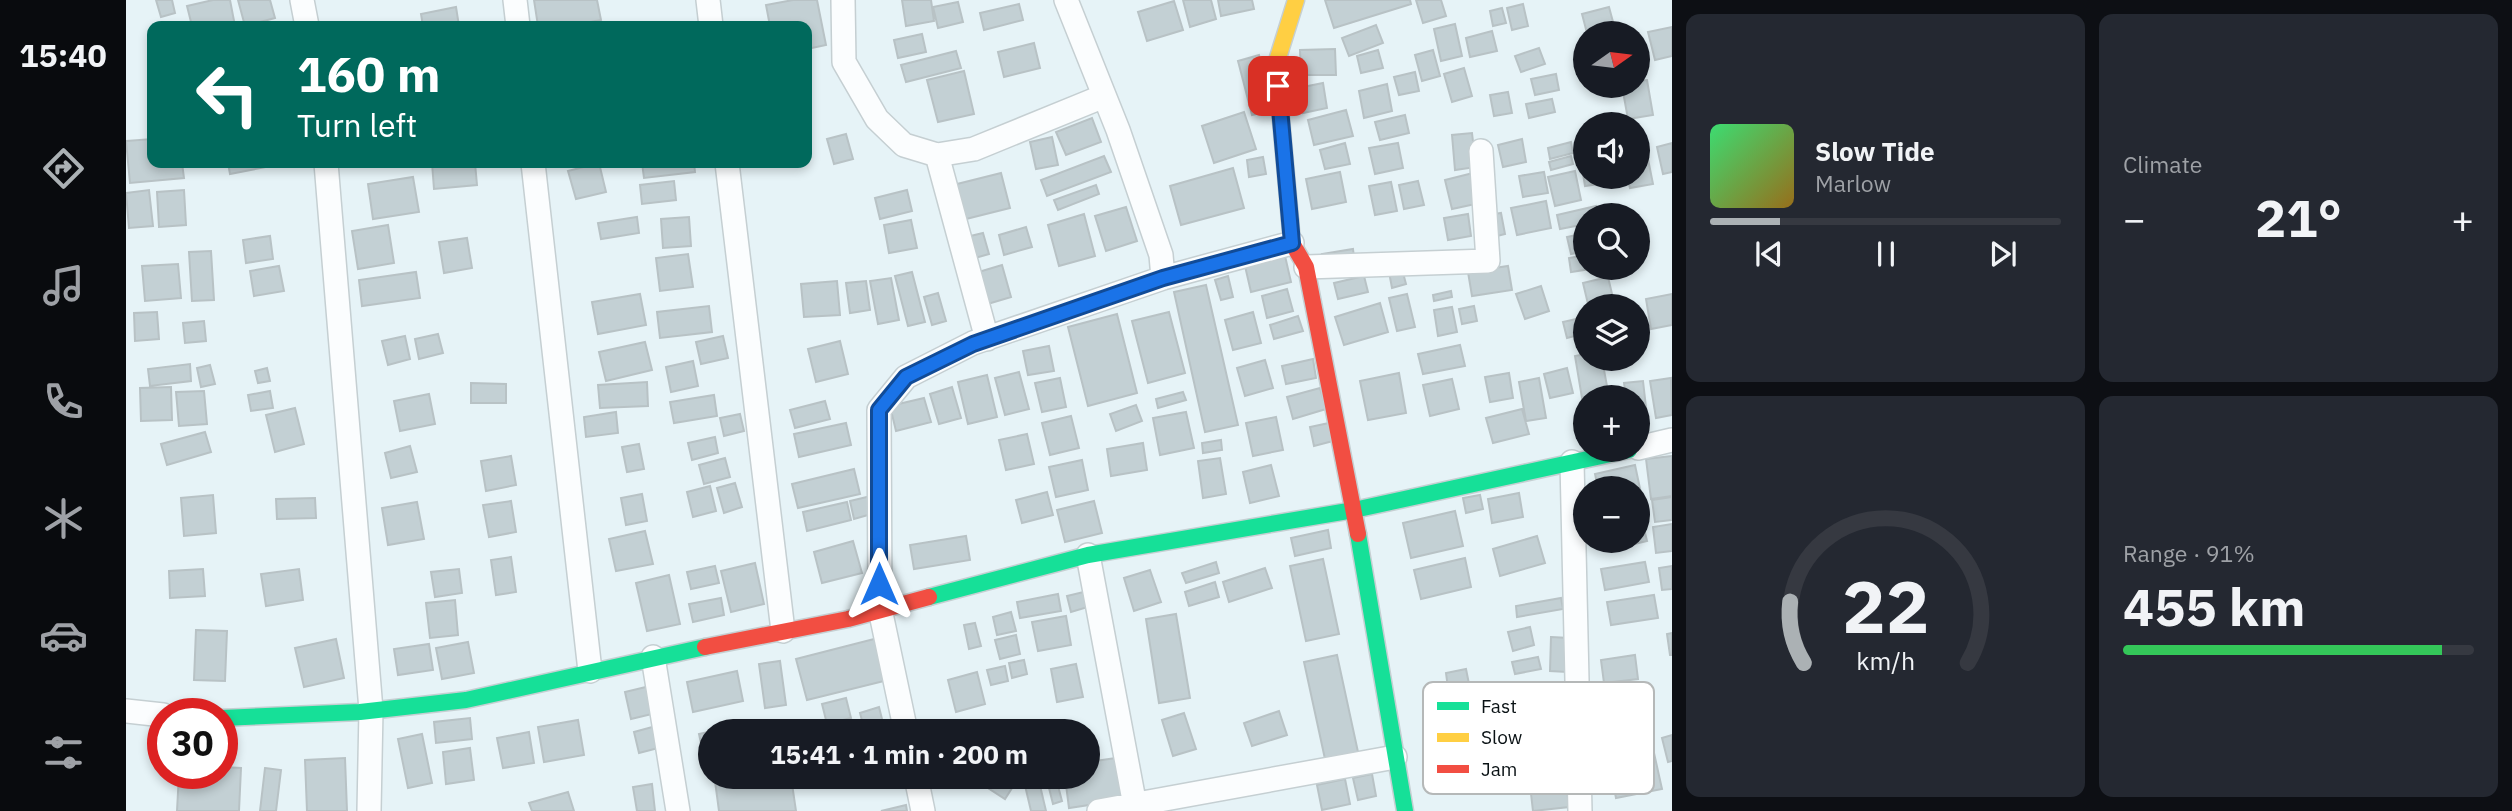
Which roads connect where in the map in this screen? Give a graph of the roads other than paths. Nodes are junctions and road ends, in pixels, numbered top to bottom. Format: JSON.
{"nodes":[{"id":1,"x":302,"y":0,"type":"edge"},
{"id":2,"x":515,"y":0,"type":"edge"},
{"id":3,"x":708,"y":0,"type":"edge"},
{"id":4,"x":843,"y":0,"type":"edge"},
{"id":5,"x":1066,"y":0,"type":"edge"},
{"id":6,"x":1296,"y":0,"type":"edge"},
{"id":7,"x":306,"y":21,"type":"edge"},
{"id":8,"x":517,"y":21,"type":"edge"},
{"id":9,"x":710,"y":21,"type":"edge"},
{"id":10,"x":1104,"y":96,"type":"junction"},
{"id":11,"x":1481,"y":151,"type":"dead end"},
{"id":12,"x":937,"y":155,"type":"junction"},
{"id":13,"x":326,"y":168,"type":"edge"},
{"id":14,"x":534,"y":168,"type":"edge"},
{"id":15,"x":728,"y":168,"type":"edge"},
{"id":16,"x":1292,"y":243,"type":"junction"},
{"id":17,"x":1306,"y":267,"type":"junction"},
{"id":18,"x":1163,"y":278,"type":"junction"},
{"id":19,"x":987,"y":339,"type":"junction"},
{"id":20,"x":1672,"y":440,"type":"edge"},
{"id":21,"x":1650,"y":445,"type":"edge"},
{"id":22,"x":1572,"y":462,"type":"joint"},
{"id":23,"x":1354,"y":510,"type":"junction"},
{"id":24,"x":1088,"y":555,"type":"junction"},
{"id":25,"x":880,"y":609,"type":"junction"},
{"id":26,"x":783,"y":631,"type":"junction"},
{"id":27,"x":653,"y":657,"type":"junction"},
{"id":28,"x":590,"y":671,"type":"junction"},
{"id":29,"x":1577,"y":682,"type":"edge"},
{"id":30,"x":371,"y":710,"type":"junction"},
{"id":31,"x":126,"y":712,"type":"edge"},
{"id":32,"x":147,"y":714,"type":"edge"},
{"id":33,"x":238,"y":717,"type":"edge"},
{"id":34,"x":903,"y":719,"type":"edge"},
{"id":35,"x":1395,"y":757,"type":"junction"},
{"id":36,"x":918,"y":789,"type":"edge"},
{"id":37,"x":1135,"y":807,"type":"edge"},
{"id":38,"x":369,"y":811,"type":"edge"},
{"id":39,"x":678,"y":811,"type":"edge"},
{"id":40,"x":923,"y":811,"type":"edge"},
{"id":41,"x":1099,"y":811,"type":"edge"},
{"id":42,"x":1405,"y":811,"type":"edge"}],
"edges":[{"from":1,"to":7,"type":"street"},
{"from":2,"to":8,"type":"street"},
{"from":3,"to":9,"type":"street"},
{"from":4,"to":12,"type":"street"},
{"from":5,"to":10,"type":"street"},
{"from":6,"to":16,"type":"street"},
{"from":10,"to":12,"type":"street"},
{"from":10,"to":18,"type":"street"},
{"from":11,"to":17,"type":"street"},
{"from":12,"to":19,"type":"street"},
{"from":13,"to":30,"type":"street"},
{"from":14,"to":28,"type":"street"},
{"from":15,"to":26,"type":"street"},
{"from":16,"to":17,"type":"street"},
{"from":16,"to":18,"type":"street"},
{"from":17,"to":23,"type":"street"},
{"from":18,"to":19,"type":"street"},
{"from":19,"to":25,"type":"street"},
{"from":20,"to":21,"type":"street"},
{"from":22,"to":23,"type":"street"},
{"from":22,"to":29,"type":"street"},
{"from":23,"to":24,"type":"street"},
{"from":23,"to":35,"type":"street"},
{"from":24,"to":25,"type":"street"},
{"from":24,"to":37,"type":"street"},
{"from":25,"to":26,"type":"street"},
{"from":25,"to":34,"type":"street"},
{"from":26,"to":27,"type":"street"},
{"from":27,"to":28,"type":"street"},
{"from":27,"to":39,"type":"street"},
{"from":28,"to":30,"type":"street"},
{"from":30,"to":33,"type":"street"},
{"from":30,"to":38,"type":"street"},
{"from":31,"to":32,"type":"street"},
{"from":35,"to":37,"type":"street"},
{"from":35,"to":42,"type":"street"},
{"from":36,"to":40,"type":"street"},
{"from":37,"to":41,"type":"street"}]}
